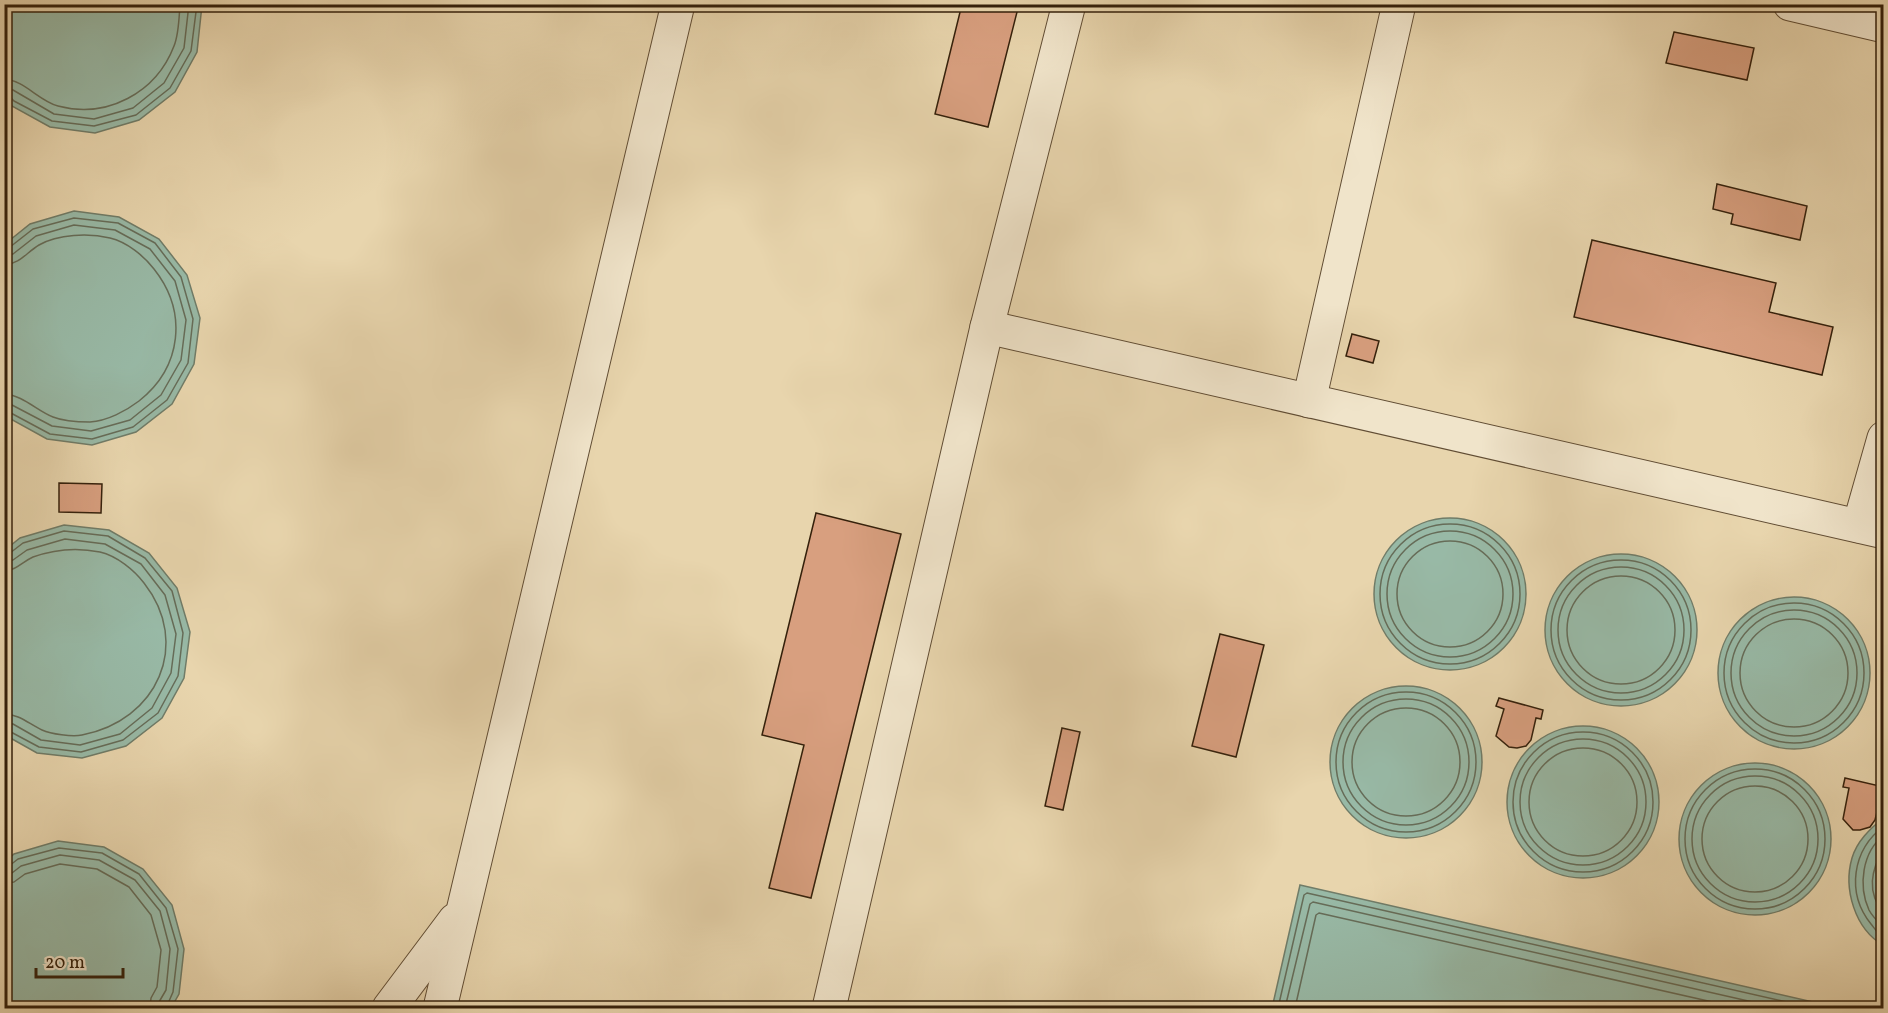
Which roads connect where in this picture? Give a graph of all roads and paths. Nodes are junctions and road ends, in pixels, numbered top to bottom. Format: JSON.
{"nodes":[{"id":1,"x":678,"y":4,"type":"edge"},
{"id":2,"x":1069,"y":4,"type":"edge"},
{"id":3,"x":1399,"y":4,"type":"edge"},
{"id":4,"x":1790,"y":4,"type":"edge"},
{"id":5,"x":1884,"y":26,"type":"edge"},
{"id":6,"x":987,"y":327,"type":"junction"},
{"id":7,"x":1309,"y":401,"type":"junction"},
{"id":8,"x":1884,"y":438,"type":"edge"},
{"id":9,"x":1871,"y":529,"type":"edge"},
{"id":10,"x":464,"y":909,"type":"junction"},
{"id":11,"x":389,"y":1008,"type":"edge"},
{"id":12,"x":440,"y":1008,"type":"edge"},
{"id":13,"x":829,"y":1008,"type":"edge"}],
"edges":[{"from":1,"to":10,"type":"lane"},
{"from":2,"to":6,"type":"lane"},
{"from":3,"to":7,"type":"lane"},
{"from":4,"to":5,"type":"lane"},
{"from":6,"to":7,"type":"lane"},
{"from":6,"to":13,"type":"lane"},
{"from":7,"to":9,"type":"lane"},
{"from":8,"to":9,"type":"lane"},
{"from":10,"to":11,"type":"lane"},
{"from":10,"to":12,"type":"lane"}]}
